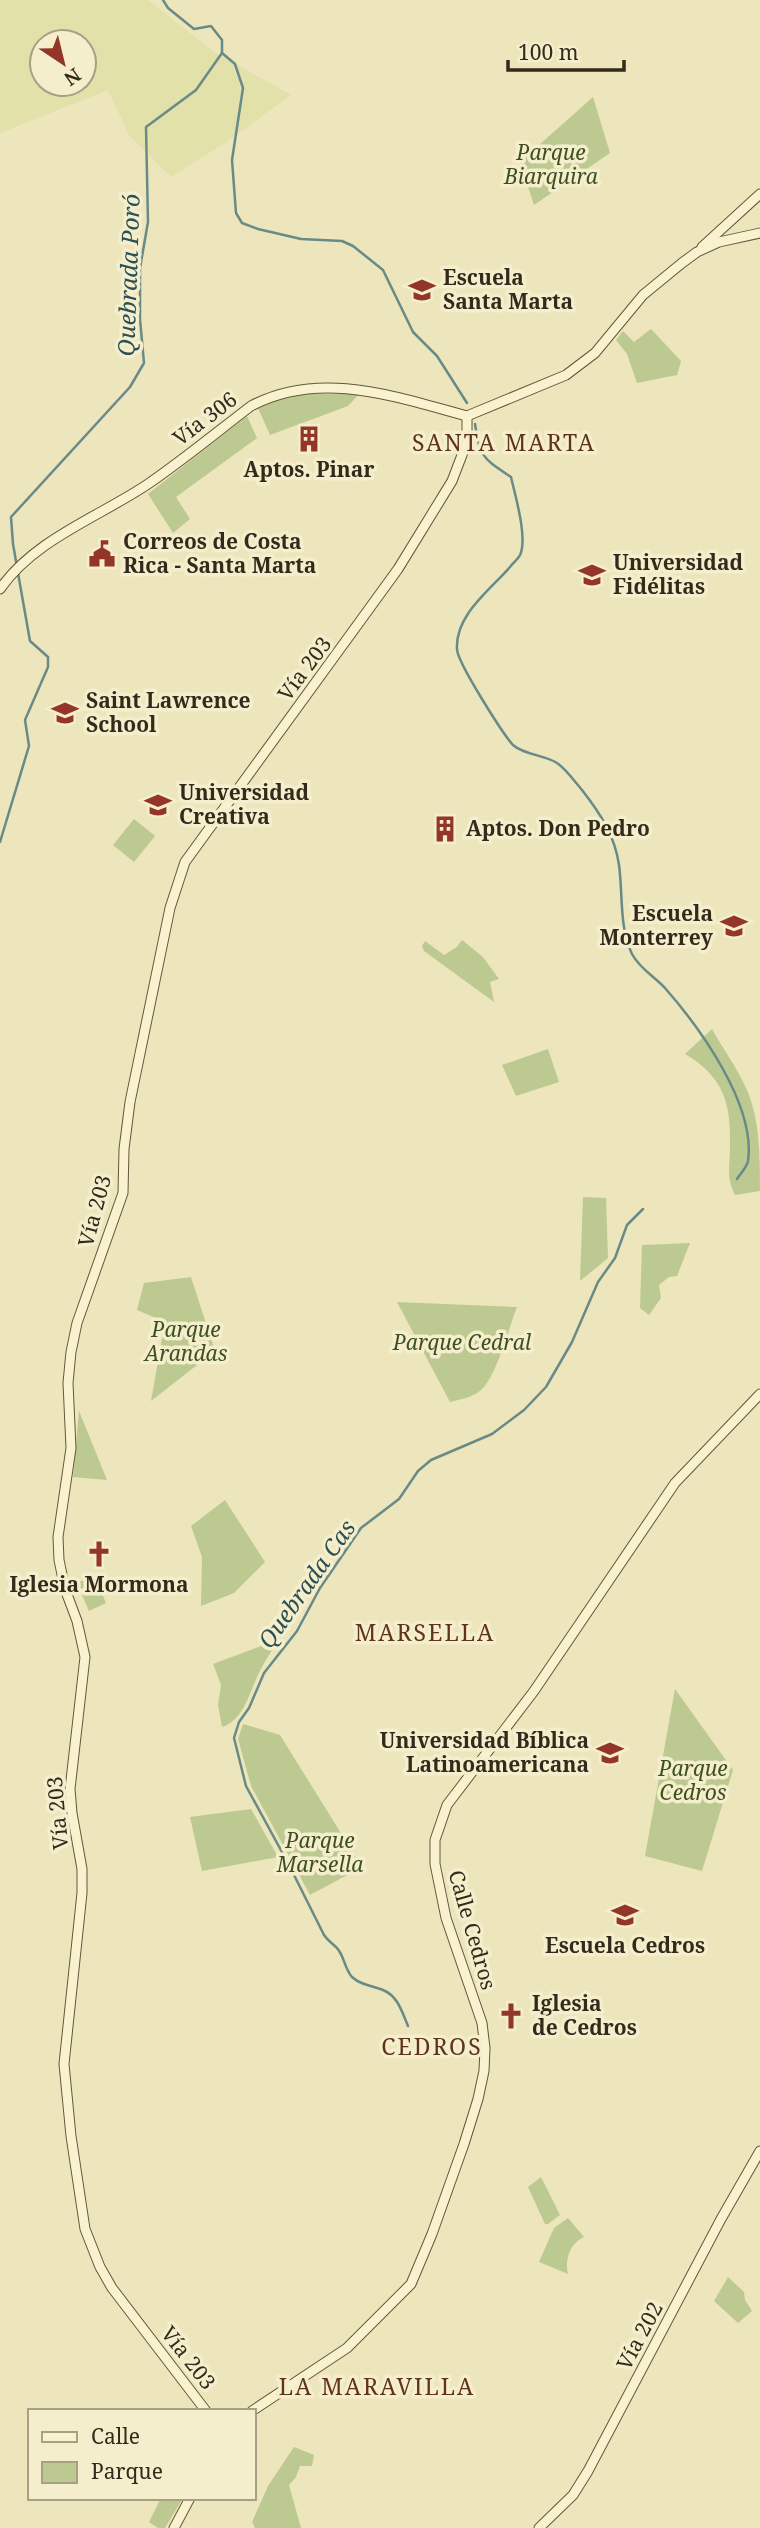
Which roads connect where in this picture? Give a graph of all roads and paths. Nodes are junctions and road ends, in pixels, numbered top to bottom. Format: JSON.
{"nodes":[{"id":1,"x":760,"y":194,"type":"edge"},
{"id":2,"x":734,"y":218,"type":"junction"},
{"id":3,"x":760,"y":233,"type":"edge"},
{"id":4,"x":741,"y":236,"type":"junction"},
{"id":5,"x":697,"y":253,"type":"junction"},
{"id":6,"x":467,"y":416,"type":"junction"},
{"id":7,"x":0,"y":589,"type":"edge"},
{"id":8,"x":760,"y":1394,"type":"edge"},
{"id":9,"x":760,"y":2151,"type":"edge"},
{"id":10,"x":204,"y":2409,"type":"edge"},
{"id":11,"x":255,"y":2409,"type":"edge"},
{"id":12,"x":189,"y":2500,"type":"edge"},
{"id":13,"x":174,"y":2528,"type":"edge"},
{"id":14,"x":539,"y":2528,"type":"edge"}],
"edges":[{"from":1,"to":2,"type":"main road"},
{"from":2,"to":4,"type":"main road"},
{"from":2,"to":5,"type":"main road"},
{"from":3,"to":4,"type":"main road"},
{"from":4,"to":5,"type":"main road"},
{"from":5,"to":6,"type":"main road"},
{"from":6,"to":7,"type":"main road","name":"Vía 306"},
{"from":6,"to":10,"type":"main road","name":"Vía 203"},
{"from":8,"to":11,"type":"main road","name":"Calle Cedros"},
{"from":9,"to":14,"type":"main road","name":"Vía 202"},
{"from":12,"to":13,"type":"main road"}]}
